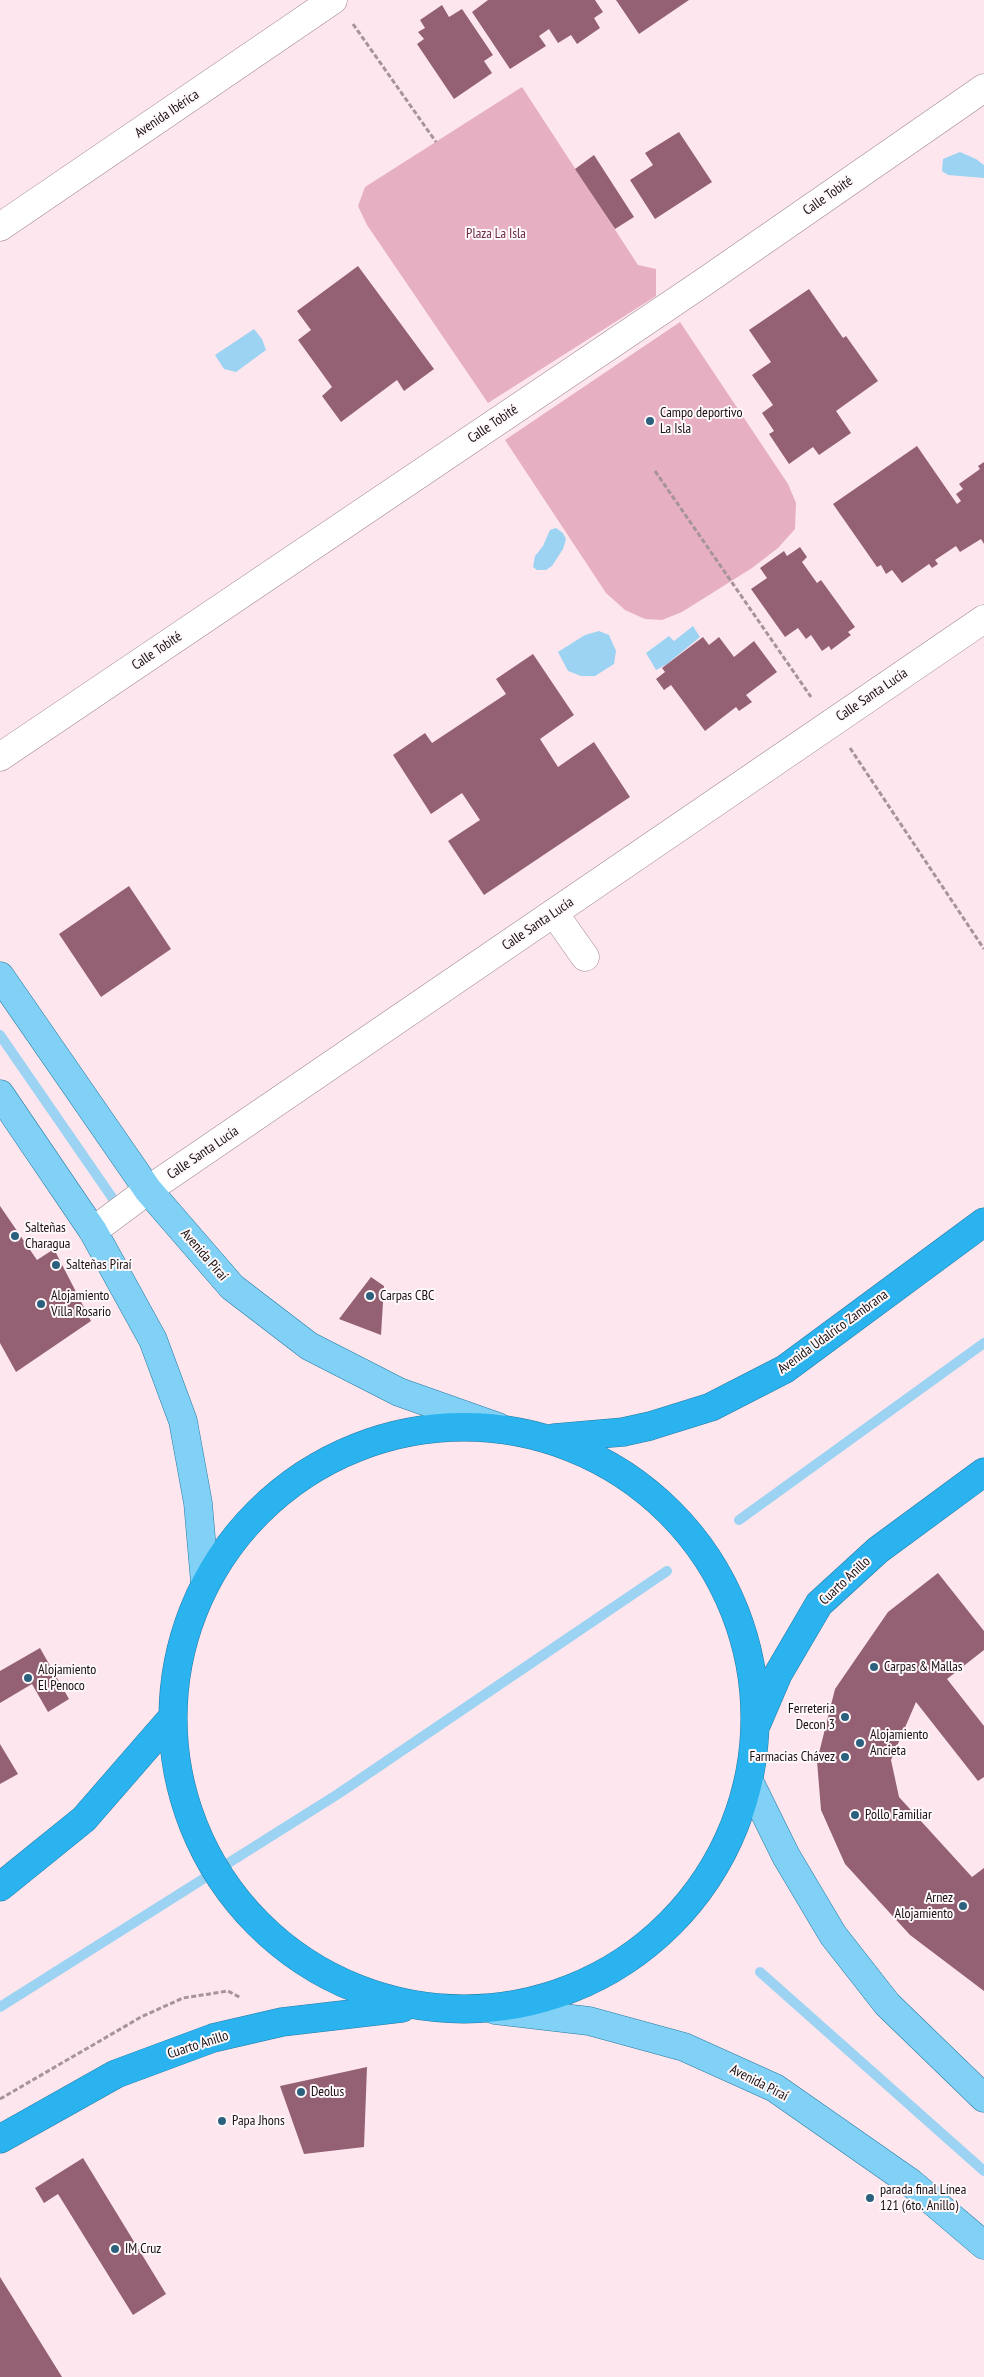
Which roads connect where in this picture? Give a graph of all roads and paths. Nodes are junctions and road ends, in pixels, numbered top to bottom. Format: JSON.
{"nodes":[{"id":1,"x":340,"y":8,"type":"edge"},
{"id":2,"x":984,"y":88,"type":"edge"},
{"id":3,"x":436,"y":142,"type":"dead end"},
{"id":4,"x":0,"y":227,"type":"edge"},
{"id":5,"x":984,"y":619,"type":"edge"},
{"id":6,"x":0,"y":757,"type":"edge"},
{"id":7,"x":554,"y":913,"type":"junction"},
{"id":8,"x":585,"y":956,"type":"dead end"},
{"id":9,"x":0,"y":976,"type":"edge"},
{"id":10,"x":0,"y":1094,"type":"edge"},
{"id":11,"x":144,"y":1193,"type":"junction"},
{"id":12,"x":984,"y":1222,"type":"edge"},
{"id":13,"x":97,"y":1228,"type":"junction"},
{"id":14,"x":498,"y":1427,"type":"junction"},
{"id":15,"x":552,"y":1438,"type":"junction"},
{"id":16,"x":984,"y":1472,"type":"edge"},
{"id":17,"x":204,"y":1583,"type":"junction"},
{"id":18,"x":171,"y":1719,"type":"junction"},
{"id":19,"x":755,"y":1730,"type":"junction"},
{"id":20,"x":748,"y":1781,"type":"junction"},
{"id":21,"x":0,"y":1887,"type":"edge"},
{"id":22,"x":415,"y":2007,"type":"junction"},
{"id":23,"x":495,"y":2010,"type":"junction"},
{"id":24,"x":984,"y":2098,"type":"edge"},
{"id":25,"x":0,"y":2139,"type":"edge"},
{"id":26,"x":984,"y":2245,"type":"edge"}],
"edges":[{"from":1,"to":3,"type":"path"},
{"from":1,"to":4,"type":"street","name":"Avenida Ibérica"},
{"from":2,"to":6,"type":"street","name":"Calle Tobité"},
{"from":5,"to":7,"type":"street","name":"Calle Santa Lucía"},
{"from":7,"to":8,"type":"street"},
{"from":7,"to":11,"type":"street","name":"Calle Santa Lucía"},
{"from":9,"to":11,"type":"main road","name":"Avenida Piraí"},
{"from":10,"to":13,"type":"main road"},
{"from":11,"to":13,"type":"street","name":"Calle Santa Lucía"},
{"from":11,"to":14,"type":"main road","name":"Avenida Piraí"},
{"from":12,"to":15,"type":"highway","name":"Avenida Udalrico Zambrana"},
{"from":13,"to":17,"type":"main road"},
{"from":14,"to":15,"type":"highway"},
{"from":14,"to":17,"type":"highway"},
{"from":15,"to":19,"type":"highway"},
{"from":16,"to":19,"type":"highway","name":"Cuarto Anillo"},
{"from":17,"to":18,"type":"highway"},
{"from":18,"to":21,"type":"highway"},
{"from":18,"to":22,"type":"highway"},
{"from":19,"to":20,"type":"highway"},
{"from":20,"to":23,"type":"highway"},
{"from":20,"to":24,"type":"main road"},
{"from":22,"to":23,"type":"highway"},
{"from":22,"to":25,"type":"highway","name":"Cuarto Anillo"},
{"from":23,"to":26,"type":"main road","name":"Avenida Piraí"}]}
